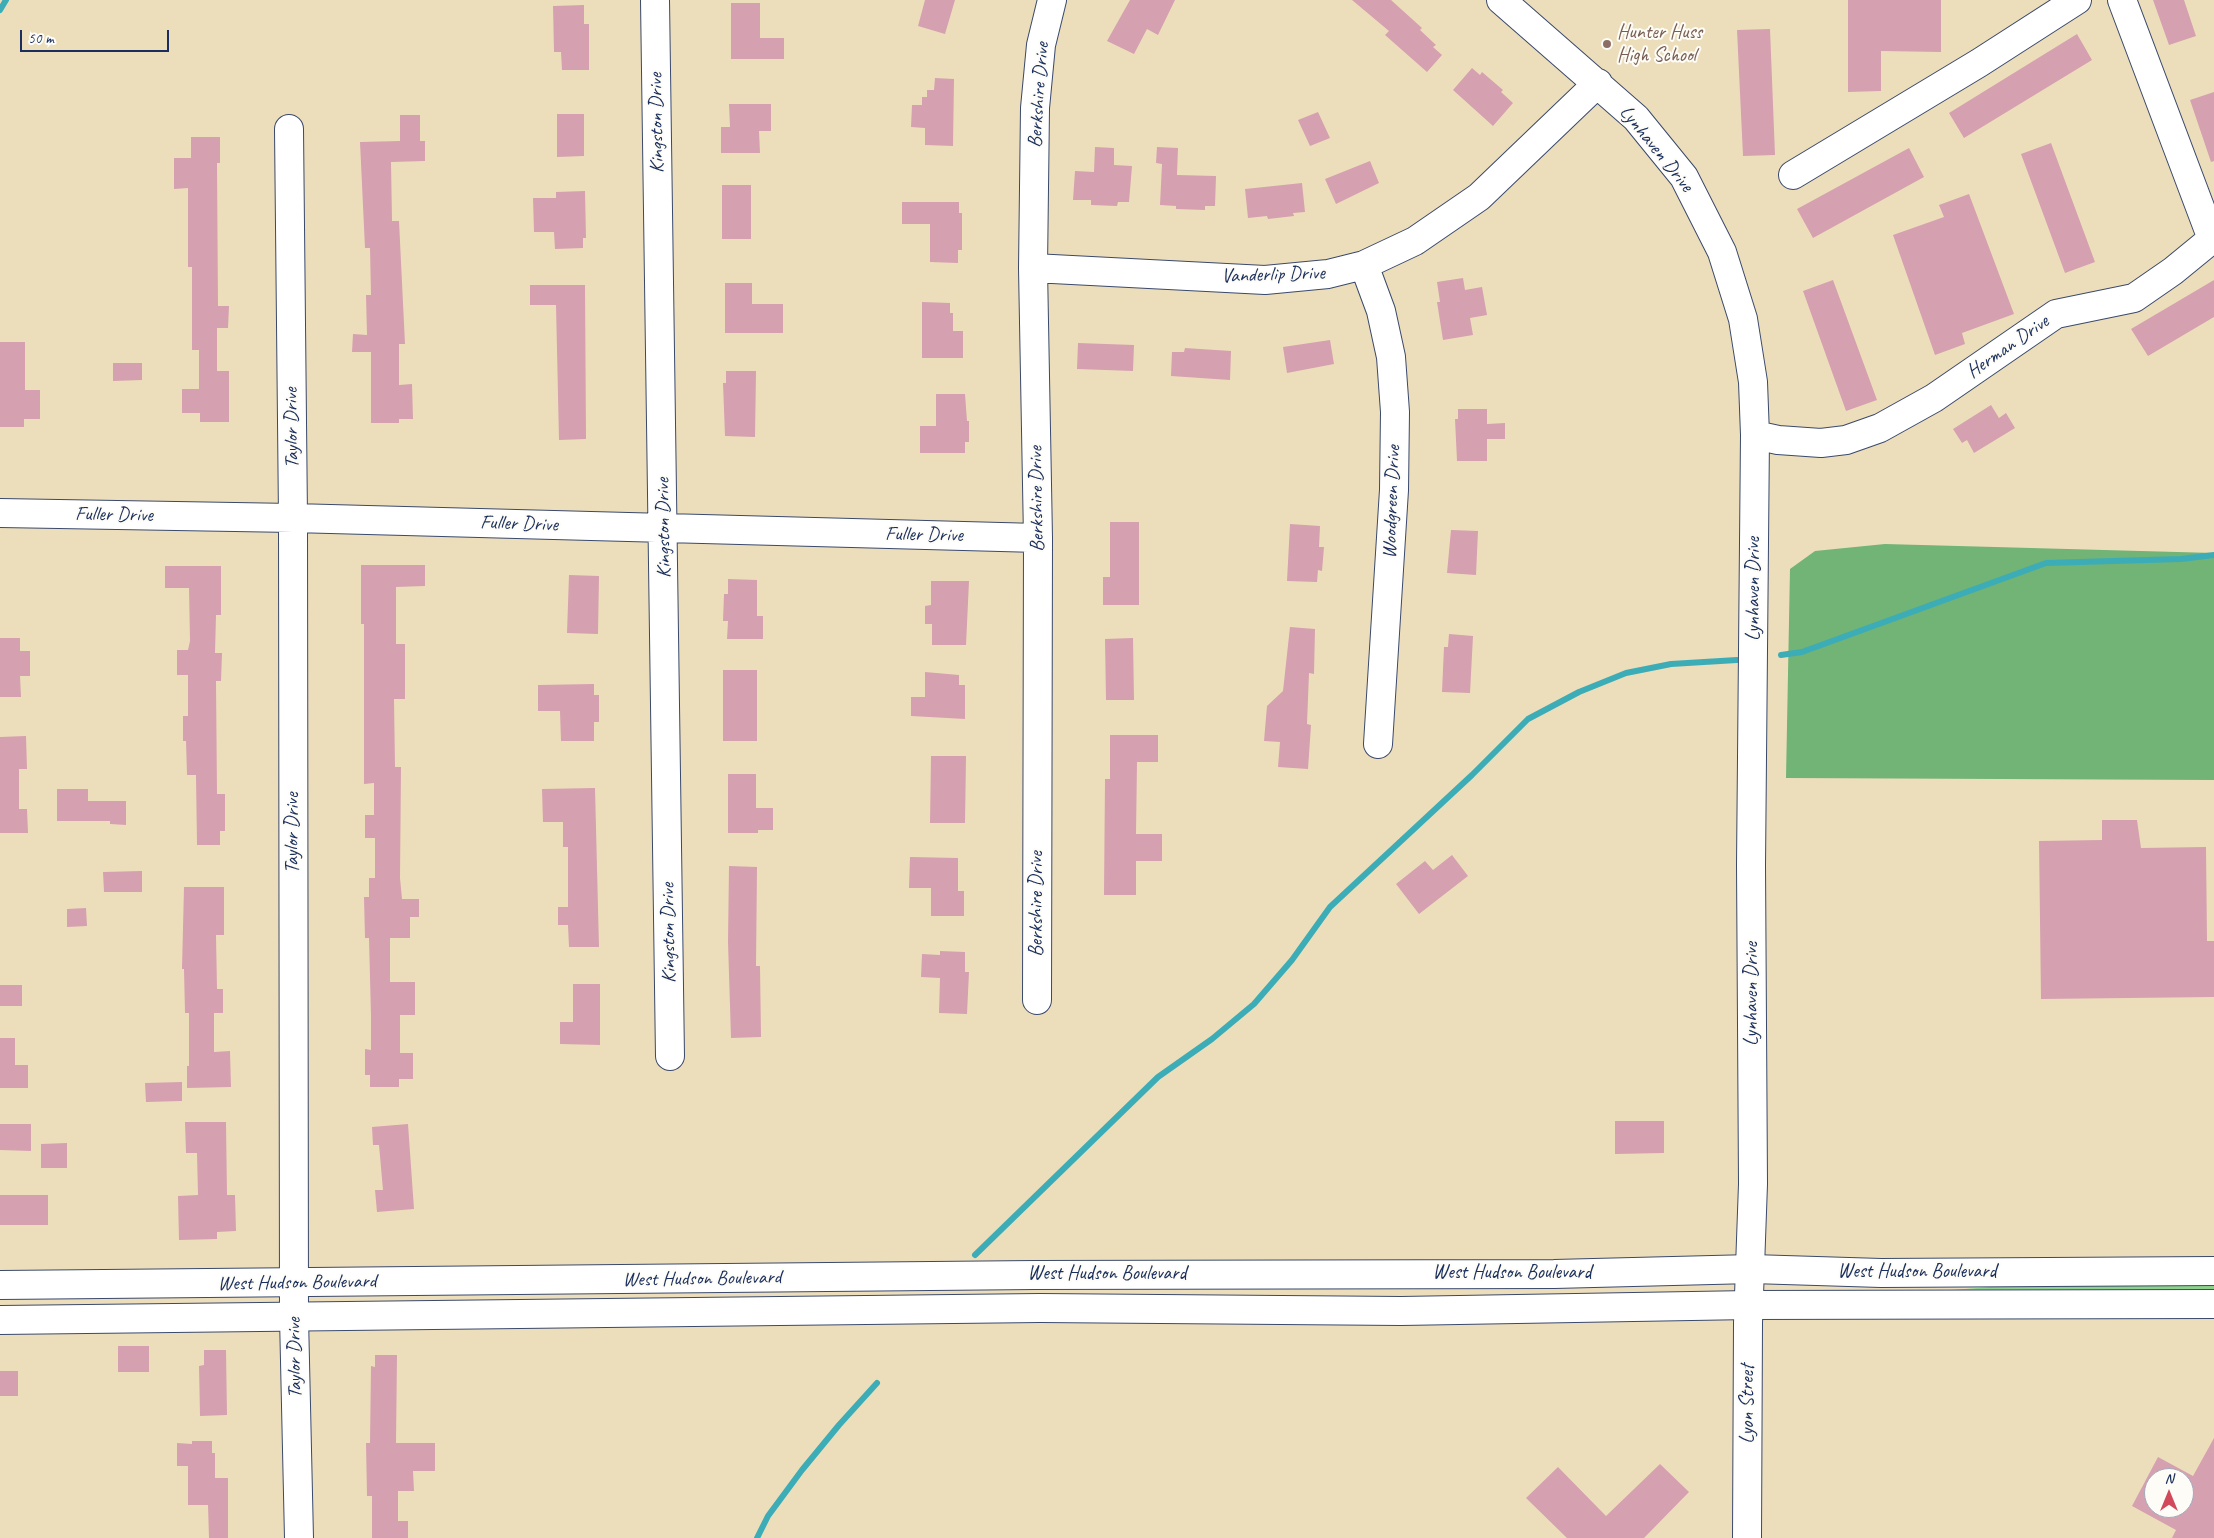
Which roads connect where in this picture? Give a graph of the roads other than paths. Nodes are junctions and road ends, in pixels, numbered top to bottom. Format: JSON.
{"nodes":[{"id":1,"x":655,"y":0,"type":"edge"},
{"id":2,"x":1052,"y":0,"type":"edge"},
{"id":3,"x":1502,"y":0,"type":"edge"},
{"id":4,"x":2076,"y":0,"type":"edge"},
{"id":5,"x":2122,"y":0,"type":"edge"},
{"id":6,"x":1598,"y":83,"type":"junction"},
{"id":7,"x":289,"y":129,"type":"dead end"},
{"id":8,"x":1793,"y":175,"type":"dead end"},
{"id":9,"x":1364,"y":265,"type":"junction"},
{"id":10,"x":1033,"y":268,"type":"junction"},
{"id":11,"x":1754,"y":435,"type":"junction"},
{"id":12,"x":0,"y":513,"type":"edge"},
{"id":13,"x":293,"y":518,"type":"junction"},
{"id":14,"x":664,"y":529,"type":"junction"},
{"id":15,"x":1038,"y":538,"type":"junction"},
{"id":16,"x":1378,"y":744,"type":"dead end"},
{"id":17,"x":1037,"y":1000,"type":"dead end"},
{"id":18,"x":670,"y":1056,"type":"dead end"},
{"id":19,"x":1752,"y":1269,"type":"junction"},
{"id":20,"x":2214,"y":1272,"type":"edge"},
{"id":21,"x":294,"y":1283,"type":"junction"},
{"id":22,"x":0,"y":1285,"type":"edge"},
{"id":23,"x":2214,"y":1304,"type":"edge"},
{"id":24,"x":1750,"y":1305,"type":"junction"},
{"id":25,"x":294,"y":1317,"type":"junction"},
{"id":26,"x":0,"y":1320,"type":"edge"},
{"id":27,"x":299,"y":1538,"type":"edge"},
{"id":28,"x":1746,"y":1538,"type":"edge"}],
"edges":[{"from":1,"to":14,"type":"street","name":"Kingston Drive"},
{"from":2,"to":10,"type":"street","name":"Berkshire Drive"},
{"from":3,"to":6,"type":"street","name":"Lynhaven Drive"},
{"from":4,"to":8,"type":"street"},
{"from":5,"to":11,"type":"street","name":"Herman Drive"},
{"from":6,"to":9,"type":"street","name":"Vanderlip Drive"},
{"from":6,"to":11,"type":"street","name":"Lynhaven Drive"},
{"from":7,"to":13,"type":"street","name":"Taylor Drive"},
{"from":9,"to":10,"type":"street","name":"Vanderlip Drive"},
{"from":9,"to":16,"type":"street","name":"Woodgreen Drive"},
{"from":10,"to":15,"type":"street","name":"Berkshire Drive"},
{"from":11,"to":19,"type":"street","name":"Lynhaven Drive"},
{"from":12,"to":13,"type":"street","name":"Fuller Drive"},
{"from":13,"to":14,"type":"street","name":"Fuller Drive"},
{"from":13,"to":21,"type":"street","name":"Taylor Drive"},
{"from":14,"to":15,"type":"street","name":"Fuller Drive"},
{"from":14,"to":18,"type":"street","name":"Kingston Drive"},
{"from":15,"to":17,"type":"street","name":"Berkshire Drive"},
{"from":19,"to":20,"type":"street","name":"West Hudson Boulevard"},
{"from":19,"to":21,"type":"street","name":"West Hudson Boulevard"},
{"from":19,"to":24,"type":"street","name":"Lyon Street"},
{"from":21,"to":22,"type":"street","name":"West Hudson Boulevard"},
{"from":21,"to":25,"type":"street","name":"Taylor Drive"},
{"from":23,"to":24,"type":"street","name":"West Hudson Boulevard"},
{"from":24,"to":25,"type":"street","name":"West Hudson Boulevard"},
{"from":24,"to":28,"type":"street","name":"Lyon Street"},
{"from":25,"to":26,"type":"street","name":"West Hudson Boulevard"},
{"from":25,"to":27,"type":"street","name":"Taylor Drive"}]}
